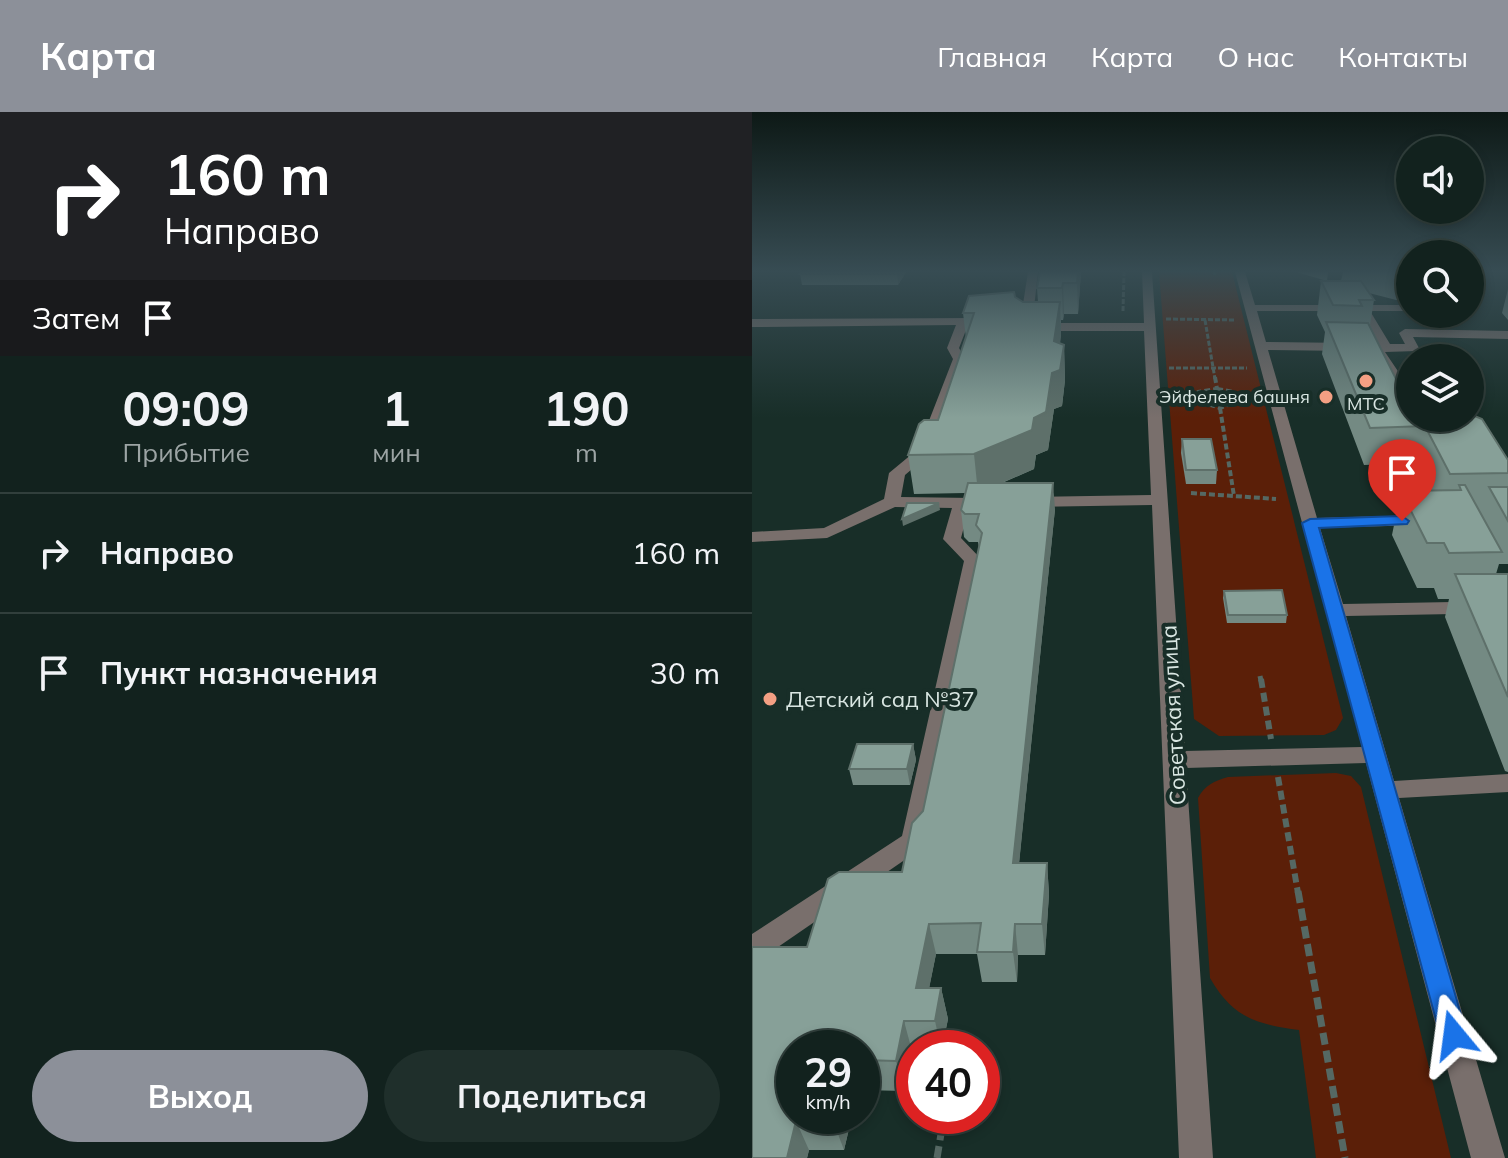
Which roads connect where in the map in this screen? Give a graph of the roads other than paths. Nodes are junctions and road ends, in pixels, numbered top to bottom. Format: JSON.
{"nodes":[{"id":1,"x":973,"y":321,"type":"edge"},
{"id":2,"x":1022,"y":321,"type":"edge"},
{"id":3,"x":1248,"y":321,"type":"edge"},
{"id":4,"x":1368,"y":321,"type":"edge"},
{"id":5,"x":752,"y":323,"type":"edge"},
{"id":6,"x":963,"y":323,"type":"junction"},
{"id":7,"x":1157,"y":323,"type":"joint"},
{"id":8,"x":1508,"y":335,"type":"edge"},
{"id":9,"x":1381,"y":348,"type":"junction"},
{"id":10,"x":1257,"y":357,"type":"junction"},
{"id":11,"x":1396,"y":374,"type":"edge"},
{"id":12,"x":1159,"y":500,"type":"junction"},
{"id":13,"x":892,"y":502,"type":"junction"},
{"id":14,"x":962,"y":503,"type":"junction"},
{"id":15,"x":1447,"y":520,"type":"edge"},
{"id":16,"x":1310,"y":523,"type":"junction"},
{"id":17,"x":752,"y":537,"type":"edge"},
{"id":18,"x":1494,"y":582,"type":"edge"},
{"id":19,"x":1508,"y":608,"type":"edge"},
{"id":20,"x":1335,"y":610,"type":"junction"},
{"id":21,"x":1376,"y":755,"type":"junction"},
{"id":22,"x":1176,"y":760,"type":"junction"},
{"id":23,"x":1508,"y":783,"type":"edge"},
{"id":24,"x":1385,"y":790,"type":"junction"},
{"id":25,"x":752,"y":949,"type":"edge"},
{"id":26,"x":1196,"y":1158,"type":"edge"},
{"id":27,"x":1488,"y":1158,"type":"edge"}],
"edges":[{"from":1,"to":6,"type":"street"},
{"from":2,"to":7,"type":"street"},
{"from":3,"to":10,"type":"street"},
{"from":4,"to":9,"type":"street"},
{"from":5,"to":6,"type":"street"},
{"from":6,"to":13,"type":"street"},
{"from":7,"to":12,"type":"street","name":"Советская улица"},
{"from":8,"to":9,"type":"street"},
{"from":9,"to":10,"type":"street"},
{"from":9,"to":11,"type":"street"},
{"from":10,"to":16,"type":"street"},
{"from":12,"to":14,"type":"street"},
{"from":12,"to":22,"type":"street","name":"Советская улица"},
{"from":13,"to":14,"type":"street"},
{"from":13,"to":17,"type":"street"},
{"from":14,"to":25,"type":"street"},
{"from":15,"to":16,"type":"street"},
{"from":16,"to":20,"type":"street"},
{"from":18,"to":19,"type":"street"},
{"from":19,"to":20,"type":"street"},
{"from":20,"to":21,"type":"street"},
{"from":21,"to":22,"type":"street"},
{"from":21,"to":24,"type":"street"},
{"from":22,"to":26,"type":"street","name":"Советская улица"},
{"from":23,"to":24,"type":"street"},
{"from":24,"to":27,"type":"street"}]}
